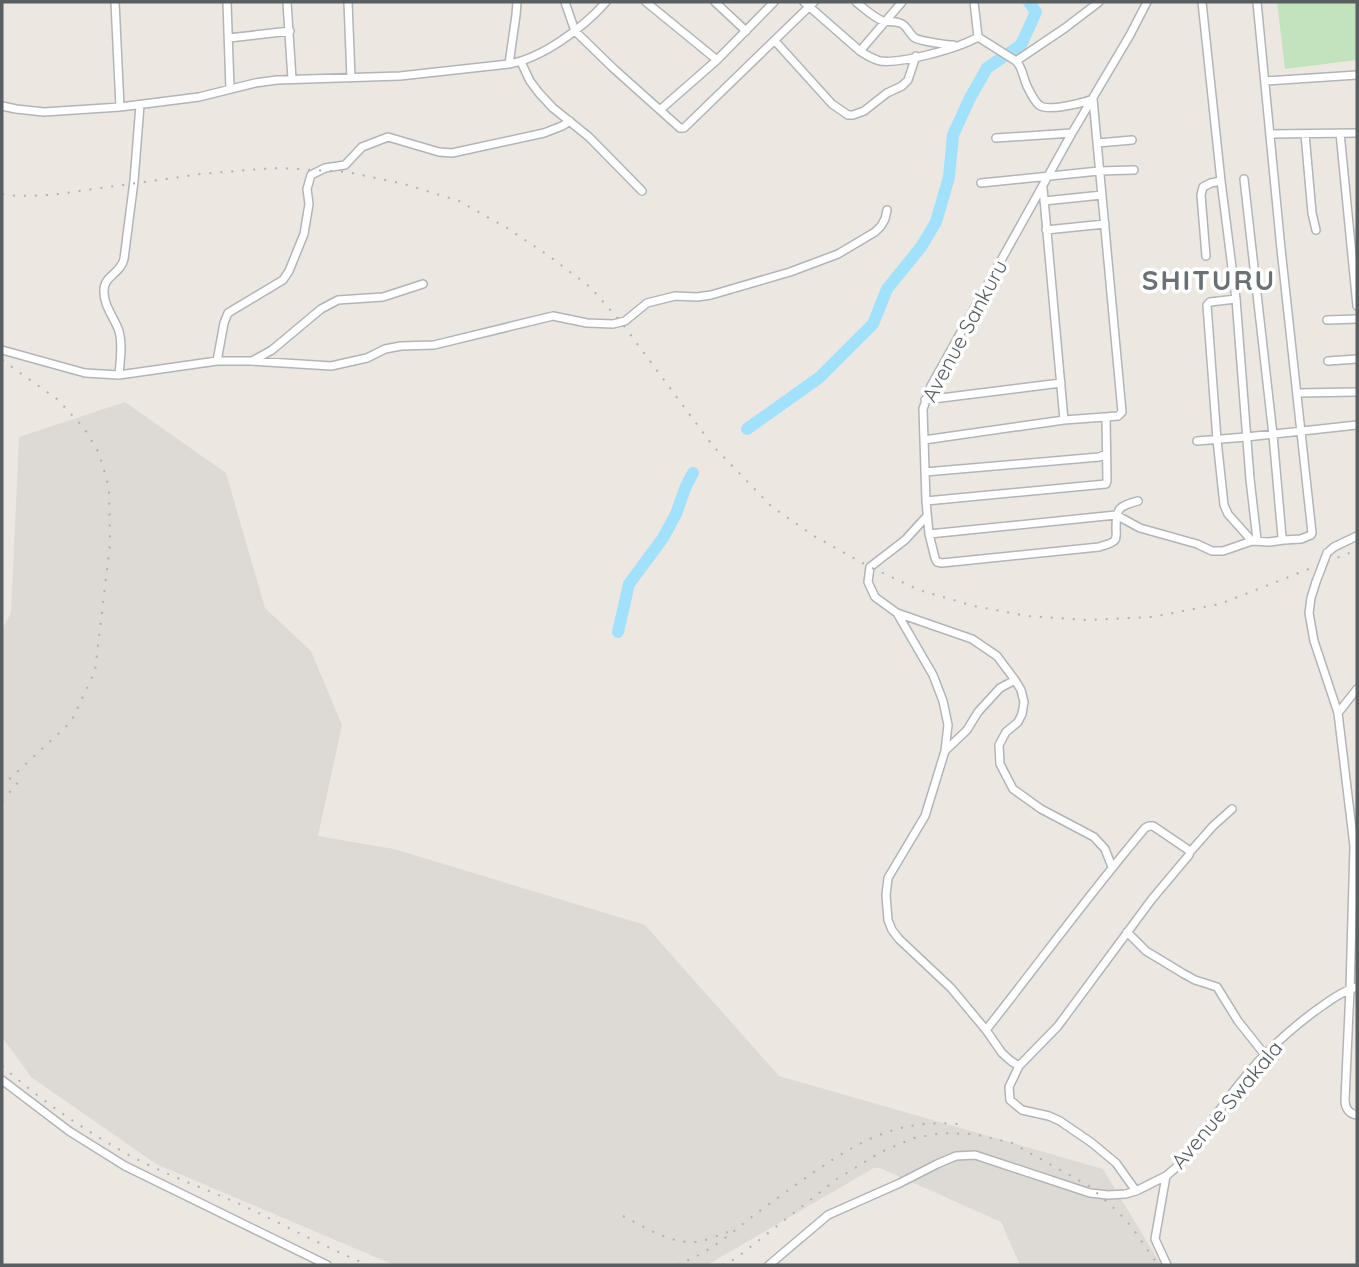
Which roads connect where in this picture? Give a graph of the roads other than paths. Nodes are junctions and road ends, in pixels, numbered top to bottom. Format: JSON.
{"nodes":[{"id":1,"x":115,"y":2,"type":"edge"},
{"id":2,"x":227,"y":2,"type":"edge"},
{"id":3,"x":287,"y":2,"type":"edge"},
{"id":4,"x":348,"y":2,"type":"edge"},
{"id":5,"x":517,"y":2,"type":"edge"},
{"id":6,"x":565,"y":2,"type":"edge"},
{"id":7,"x":606,"y":2,"type":"edge"},
{"id":8,"x":646,"y":2,"type":"edge"},
{"id":9,"x":715,"y":2,"type":"edge"},
{"id":10,"x":856,"y":2,"type":"edge"},
{"id":11,"x":902,"y":2,"type":"edge"},
{"id":12,"x":974,"y":2,"type":"edge"},
{"id":13,"x":1099,"y":2,"type":"edge"},
{"id":14,"x":1147,"y":2,"type":"edge"},
{"id":15,"x":1202,"y":2,"type":"edge"},
{"id":16,"x":1257,"y":2,"type":"edge"},
{"id":17,"x":771,"y":3,"type":"edge"},
{"id":18,"x":809,"y":4,"type":"edge"},
{"id":19,"x":885,"y":22,"type":"junction"},
{"id":20,"x":290,"y":31,"type":"junction"},
{"id":21,"x":575,"y":31,"type":"junction"},
{"id":22,"x":746,"y":31,"type":"junction"},
{"id":23,"x":978,"y":37,"type":"junction"},
{"id":24,"x":229,"y":38,"type":"junction"},
{"id":25,"x":775,"y":41,"type":"junction"},
{"id":26,"x":968,"y":43,"type":"junction"},
{"id":27,"x":860,"y":51,"type":"junction"},
{"id":28,"x":916,"y":56,"type":"junction"},
{"id":29,"x":717,"y":60,"type":"junction"},
{"id":30,"x":1016,"y":61,"type":"junction"},
{"id":31,"x":521,"y":62,"type":"junction"},
{"id":32,"x":509,"y":64,"type":"junction"},
{"id":33,"x":1357,"y":75,"type":"edge"},
{"id":34,"x":351,"y":78,"type":"junction"},
{"id":35,"x":292,"y":79,"type":"junction"},
{"id":36,"x":1265,"y":82,"type":"junction"},
{"id":37,"x":230,"y":89,"type":"junction"},
{"id":38,"x":1093,"y":99,"type":"junction"},
{"id":39,"x":140,"y":105,"type":"junction"},
{"id":40,"x":2,"y":106,"type":"edge"},
{"id":41,"x":120,"y":107,"type":"junction"},
{"id":42,"x":661,"y":110,"type":"junction"},
{"id":43,"x":570,"y":121,"type":"junction"},
{"id":44,"x":1357,"y":132,"type":"edge"},
{"id":45,"x":1072,"y":133,"type":"junction"},
{"id":46,"x":1340,"y":133,"type":"junction"},
{"id":47,"x":1270,"y":134,"type":"junction"},
{"id":48,"x":1305,"y":134,"type":"junction"},
{"id":49,"x":996,"y":138,"type":"dead end"},
{"id":50,"x":1132,"y":140,"type":"dead end"},
{"id":51,"x":1098,"y":143,"type":"junction"},
{"id":52,"x":1134,"y":170,"type":"dead end"},
{"id":53,"x":1099,"y":171,"type":"junction"},
{"id":54,"x":1049,"y":176,"type":"junction"},
{"id":55,"x":1244,"y":179,"type":"dead end"},
{"id":56,"x":1221,"y":181,"type":"junction"},
{"id":57,"x":981,"y":183,"type":"dead end"},
{"id":58,"x":1043,"y":186,"type":"junction"},
{"id":59,"x":642,"y":191,"type":"dead end"},
{"id":60,"x":1102,"y":195,"type":"junction"},
{"id":61,"x":1044,"y":201,"type":"junction"},
{"id":62,"x":887,"y":209,"type":"dead end"},
{"id":63,"x":1105,"y":225,"type":"junction"},
{"id":64,"x":1046,"y":230,"type":"junction"},
{"id":65,"x":1316,"y":230,"type":"dead end"},
{"id":66,"x":1206,"y":256,"type":"dead end"},
{"id":67,"x":424,"y":284,"type":"dead end"},
{"id":68,"x":1236,"y":299,"type":"junction"},
{"id":69,"x":1357,"y":306,"type":"edge"},
{"id":70,"x":1357,"y":319,"type":"edge"},
{"id":71,"x":1327,"y":320,"type":"dead end"},
{"id":72,"x":2,"y":350,"type":"edge"},
{"id":73,"x":1357,"y":359,"type":"edge"},
{"id":74,"x":1328,"y":360,"type":"dead end"},
{"id":75,"x":218,"y":361,"type":"junction"},
{"id":76,"x":252,"y":361,"type":"junction"},
{"id":77,"x":119,"y":376,"type":"junction"},
{"id":78,"x":1062,"y":383,"type":"junction"},
{"id":79,"x":1357,"y":392,"type":"edge"},
{"id":80,"x":1298,"y":393,"type":"junction"},
{"id":81,"x":925,"y":400,"type":"junction"},
{"id":82,"x":1106,"y":417,"type":"junction"},
{"id":83,"x":1064,"y":421,"type":"junction"},
{"id":84,"x":1357,"y":425,"type":"edge"},
{"id":85,"x":1301,"y":431,"type":"junction"},
{"id":86,"x":1273,"y":435,"type":"junction"},
{"id":87,"x":1246,"y":438,"type":"junction"},
{"id":88,"x":924,"y":440,"type":"junction"},
{"id":89,"x":1217,"y":440,"type":"junction"},
{"id":90,"x":1197,"y":441,"type":"dead end"},
{"id":91,"x":1107,"y":454,"type":"junction"},
{"id":92,"x":925,"y":472,"type":"junction"},
{"id":93,"x":926,"y":501,"type":"junction"},
{"id":94,"x":1138,"y":501,"type":"dead end"},
{"id":95,"x":1116,"y":515,"type":"junction"},
{"id":96,"x":927,"y":516,"type":"junction"},
{"id":97,"x":929,"y":534,"type":"junction"},
{"id":98,"x":1357,"y":536,"type":"edge"},
{"id":99,"x":1255,"y":540,"type":"junction"},
{"id":100,"x":1284,"y":540,"type":"junction"},
{"id":101,"x":897,"y":613,"type":"junction"},
{"id":102,"x":1015,"y":680,"type":"junction"},
{"id":103,"x":1357,"y":689,"type":"edge"},
{"id":104,"x":1338,"y":713,"type":"junction"},
{"id":105,"x":946,"y":751,"type":"junction"},
{"id":106,"x":1232,"y":809,"type":"dead end"},
{"id":107,"x":1356,"y":846,"type":"edge"},
{"id":108,"x":1189,"y":852,"type":"junction"},
{"id":109,"x":1112,"y":867,"type":"junction"},
{"id":110,"x":1127,"y":932,"type":"junction"},
{"id":111,"x":1354,"y":988,"type":"edge"},
{"id":112,"x":986,"y":1030,"type":"junction"},
{"id":113,"x":1265,"y":1055,"type":"junction"},
{"id":114,"x":1019,"y":1066,"type":"junction"},
{"id":115,"x":2,"y":1080,"type":"edge"},
{"id":116,"x":1357,"y":1115,"type":"edge"},
{"id":117,"x":1166,"y":1176,"type":"junction"},
{"id":118,"x":1136,"y":1191,"type":"junction"},
{"id":119,"x":327,"y":1265,"type":"edge"},
{"id":120,"x":769,"y":1265,"type":"edge"},
{"id":121,"x":1167,"y":1265,"type":"edge"}],
"edges":[{"from":1,"to":41,"type":"street"},
{"from":2,"to":24,"type":"street"},
{"from":3,"to":20,"type":"street"},
{"from":4,"to":34,"type":"street"},
{"from":5,"to":32,"type":"street"},
{"from":6,"to":21,"type":"street"},
{"from":7,"to":21,"type":"street"},
{"from":8,"to":29,"type":"street"},
{"from":9,"to":22,"type":"street"},
{"from":10,"to":19,"type":"street"},
{"from":11,"to":19,"type":"street"},
{"from":12,"to":23,"type":"street"},
{"from":13,"to":30,"type":"street"},
{"from":14,"to":38,"type":"street","name":"Avenue Sankuru"},
{"from":15,"to":56,"type":"street"},
{"from":16,"to":36,"type":"street"},
{"from":17,"to":22,"type":"street"},
{"from":18,"to":25,"type":"street"},
{"from":18,"to":27,"type":"street"},
{"from":19,"to":26,"type":"street"},
{"from":19,"to":27,"type":"street"},
{"from":20,"to":24,"type":"street"},
{"from":20,"to":35,"type":"street"},
{"from":21,"to":31,"type":"street"},
{"from":21,"to":42,"type":"street"},
{"from":22,"to":29,"type":"street"},
{"from":23,"to":26,"type":"street"},
{"from":23,"to":30,"type":"street"},
{"from":24,"to":37,"type":"street"},
{"from":25,"to":28,"type":"street"},
{"from":25,"to":42,"type":"street"},
{"from":26,"to":28,"type":"street"},
{"from":27,"to":28,"type":"street"},
{"from":29,"to":42,"type":"street"},
{"from":30,"to":38,"type":"street"},
{"from":31,"to":32,"type":"street"},
{"from":31,"to":43,"type":"street"},
{"from":32,"to":34,"type":"street"},
{"from":33,"to":36,"type":"street"},
{"from":34,"to":35,"type":"street"},
{"from":35,"to":37,"type":"street"},
{"from":36,"to":47,"type":"street"},
{"from":37,"to":39,"type":"street"},
{"from":38,"to":45,"type":"street","name":"Avenue Sankuru"},
{"from":38,"to":51,"type":"street"},
{"from":39,"to":41,"type":"street"},
{"from":39,"to":77,"type":"street"},
{"from":40,"to":41,"type":"street"},
{"from":43,"to":59,"type":"street"},
{"from":43,"to":75,"type":"street"},
{"from":44,"to":46,"type":"street"},
{"from":45,"to":49,"type":"street"},
{"from":45,"to":54,"type":"street","name":"Avenue Sankuru"},
{"from":46,"to":48,"type":"street"},
{"from":46,"to":69,"type":"street"},
{"from":47,"to":48,"type":"street"},
{"from":47,"to":80,"type":"street"},
{"from":48,"to":65,"type":"street"},
{"from":50,"to":51,"type":"street"},
{"from":51,"to":53,"type":"street"},
{"from":52,"to":53,"type":"street"},
{"from":53,"to":54,"type":"street"},
{"from":53,"to":60,"type":"street"},
{"from":54,"to":57,"type":"street"},
{"from":54,"to":58,"type":"street","name":"Avenue Sankuru"},
{"from":55,"to":86,"type":"street"},
{"from":56,"to":66,"type":"street"},
{"from":56,"to":68,"type":"street"},
{"from":58,"to":61,"type":"street"},
{"from":58,"to":81,"type":"street","name":"Avenue Sankuru"},
{"from":60,"to":61,"type":"street"},
{"from":60,"to":63,"type":"street"},
{"from":61,"to":64,"type":"street"},
{"from":62,"to":76,"type":"street"},
{"from":63,"to":64,"type":"street"},
{"from":63,"to":82,"type":"street"},
{"from":64,"to":78,"type":"street"},
{"from":67,"to":76,"type":"street"},
{"from":68,"to":87,"type":"street"},
{"from":68,"to":89,"type":"street"},
{"from":70,"to":71,"type":"street"},
{"from":72,"to":77,"type":"street"},
{"from":73,"to":74,"type":"street"},
{"from":75,"to":76,"type":"street"},
{"from":75,"to":77,"type":"street"},
{"from":78,"to":81,"type":"street"},
{"from":78,"to":83,"type":"street"},
{"from":79,"to":80,"type":"street"},
{"from":80,"to":85,"type":"street"},
{"from":81,"to":88,"type":"street","name":"Avenue Sankuru"},
{"from":82,"to":83,"type":"street"},
{"from":82,"to":91,"type":"street"},
{"from":83,"to":88,"type":"street"},
{"from":84,"to":85,"type":"street"},
{"from":85,"to":86,"type":"street"},
{"from":85,"to":100,"type":"street"},
{"from":86,"to":87,"type":"street"},
{"from":86,"to":100,"type":"street"},
{"from":87,"to":89,"type":"street"},
{"from":87,"to":99,"type":"street"},
{"from":88,"to":92,"type":"street","name":"Avenue Sankuru"},
{"from":89,"to":90,"type":"street"},
{"from":89,"to":99,"type":"street"},
{"from":91,"to":92,"type":"street"},
{"from":91,"to":93,"type":"street"},
{"from":92,"to":93,"type":"street","name":"Avenue Sankuru"},
{"from":93,"to":96,"type":"street","name":"Avenue Sankuru"},
{"from":94,"to":95,"type":"street"},
{"from":95,"to":97,"type":"street"},
{"from":95,"to":97,"type":"street","name":"Avenue Sankuru"},
{"from":95,"to":99,"type":"street"},
{"from":96,"to":97,"type":"street","name":"Avenue Sankuru"},
{"from":96,"to":101,"type":"street"},
{"from":98,"to":104,"type":"street","bridge":true},
{"from":99,"to":100,"type":"street"},
{"from":101,"to":102,"type":"street"},
{"from":101,"to":105,"type":"street"},
{"from":102,"to":105,"type":"street"},
{"from":102,"to":109,"type":"street"},
{"from":103,"to":104,"type":"street"},
{"from":104,"to":107,"type":"street"},
{"from":105,"to":112,"type":"street"},
{"from":106,"to":108,"type":"street"},
{"from":107,"to":111,"type":"street"},
{"from":108,"to":109,"type":"street"},
{"from":108,"to":110,"type":"street"},
{"from":109,"to":112,"type":"street"},
{"from":110,"to":113,"type":"street"},
{"from":110,"to":114,"type":"street"},
{"from":111,"to":113,"type":"street","name":"Avenue Swakala"},
{"from":111,"to":116,"type":"street"},
{"from":112,"to":114,"type":"street"},
{"from":113,"to":117,"type":"street","name":"Avenue Swakala"},
{"from":114,"to":118,"type":"street"},
{"from":115,"to":119,"type":"street"},
{"from":117,"to":118,"type":"street"},
{"from":117,"to":121,"type":"street"},
{"from":118,"to":120,"type":"street"}]}
